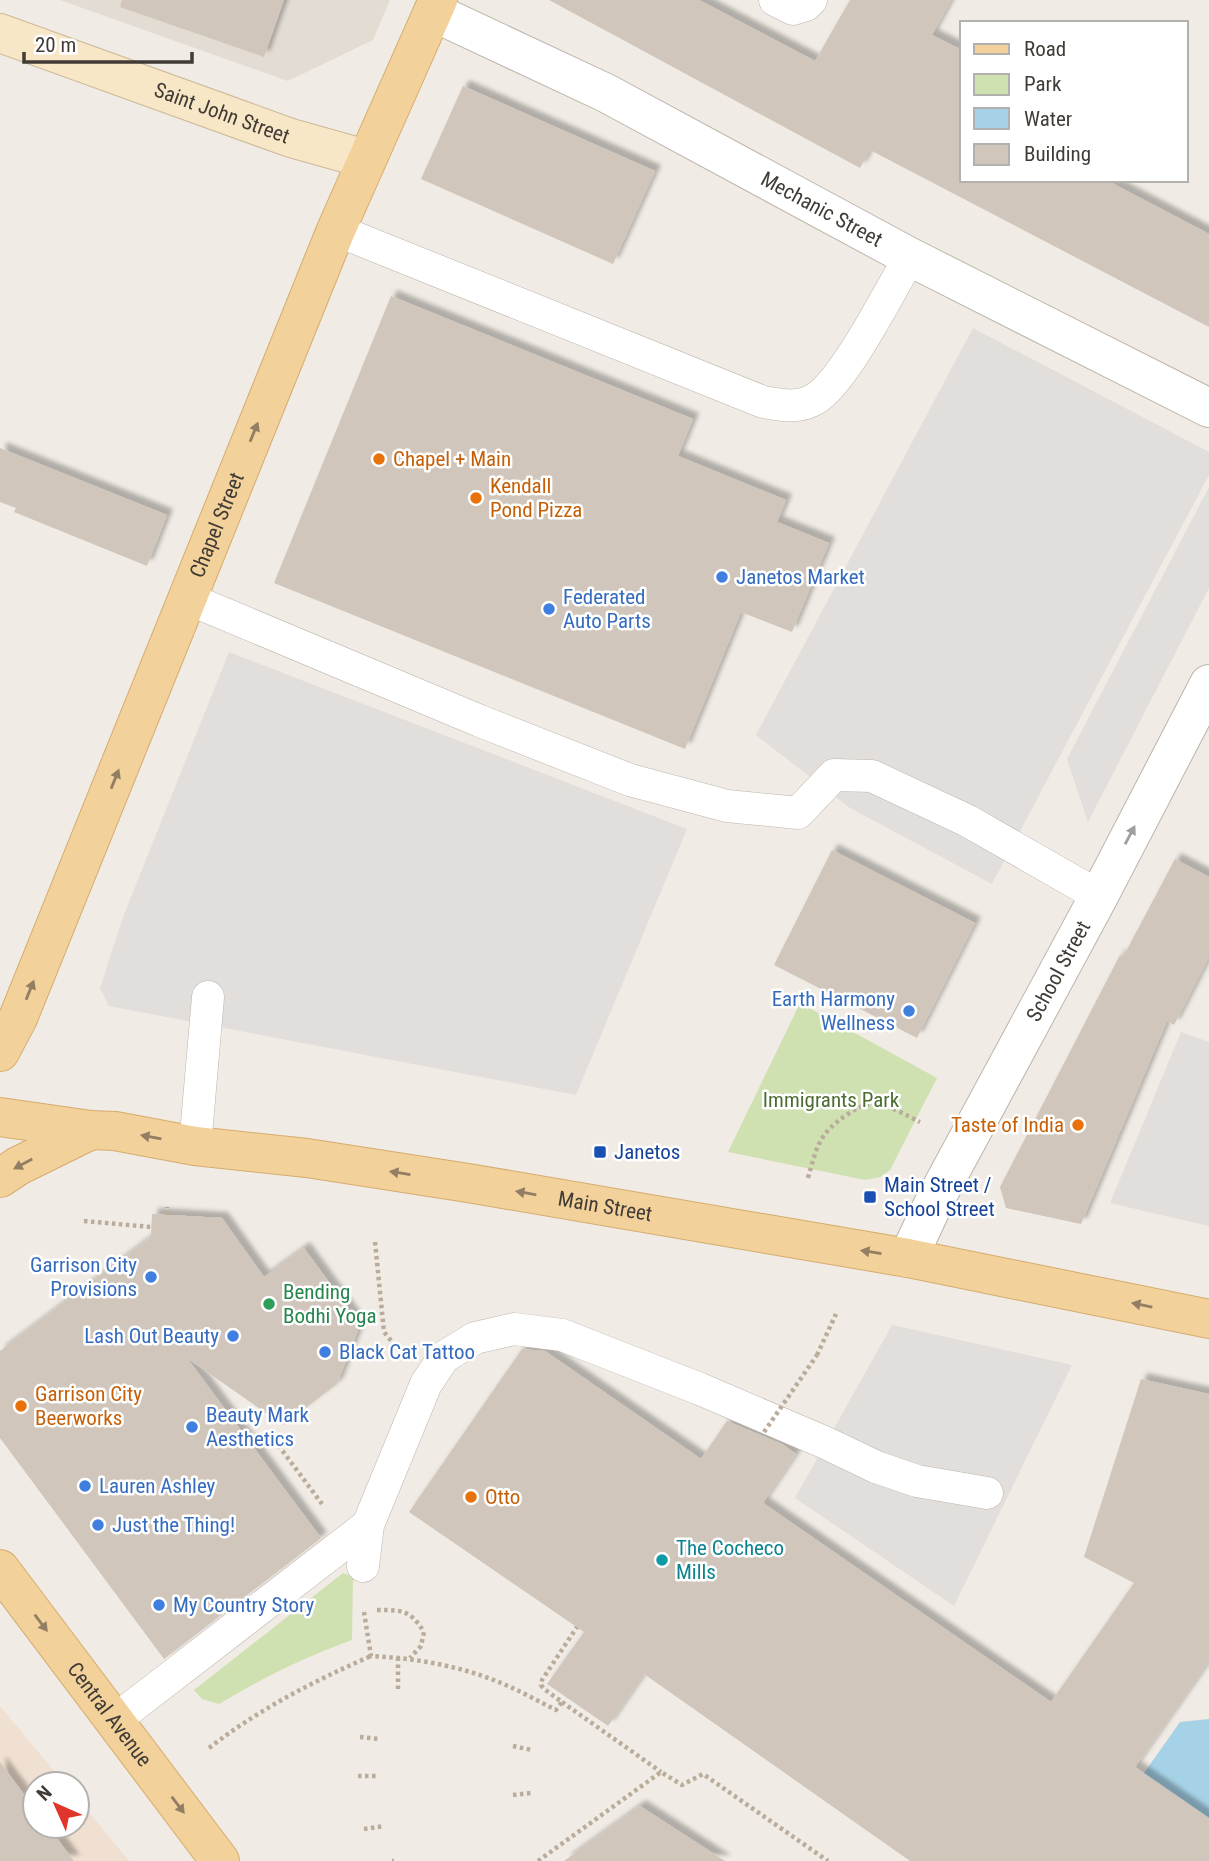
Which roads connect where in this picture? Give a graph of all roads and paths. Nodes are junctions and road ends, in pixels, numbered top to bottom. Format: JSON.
{"nodes":[{"id":1,"x":775,"y":0,"type":"edge"},
{"id":2,"x":811,"y":0,"type":"edge"},
{"id":3,"x":436,"y":6,"type":"edge"},
{"id":4,"x":0,"y":33,"type":"edge"},
{"id":5,"x":366,"y":159,"type":"junction"},
{"id":6,"x":336,"y":230,"type":"junction"},
{"id":7,"x":910,"y":257,"type":"junction"},
{"id":8,"x":1209,"y":408,"type":"edge"},
{"id":9,"x":189,"y":599,"type":"junction"},
{"id":10,"x":1209,"y":684,"type":"edge"},
{"id":11,"x":1099,"y":896,"type":"junction"},
{"id":12,"x":208,"y":997,"type":"dead end"},
{"id":13,"x":0,"y":1052,"type":"edge"},
{"id":14,"x":0,"y":1117,"type":"edge"},
{"id":15,"x":924,"y":1124,"type":"dead end"},
{"id":16,"x":91,"y":1130,"type":"junction"},
{"id":17,"x":195,"y":1146,"type":"junction"},
{"id":18,"x":0,"y":1178,"type":"edge"},
{"id":19,"x":808,"y":1178,"type":"dead end"},
{"id":20,"x":167,"y":1207,"type":"dead end"},
{"id":21,"x":167,"y":1215,"type":"dead end"},
{"id":22,"x":84,"y":1221,"type":"dead end"},
{"id":23,"x":151,"y":1227,"type":"dead end"},
{"id":24,"x":375,"y":1242,"type":"dead end"},
{"id":25,"x":908,"y":1258,"type":"junction"},
{"id":26,"x":836,"y":1314,"type":"dead end"},
{"id":27,"x":1209,"y":1319,"type":"edge"},
{"id":28,"x":426,"y":1384,"type":"junction"},
{"id":29,"x":764,"y":1432,"type":"dead end"},
{"id":30,"x":270,"y":1434,"type":"dead end"},
{"id":31,"x":987,"y":1493,"type":"dead end"},
{"id":32,"x":328,"y":1511,"type":"dead end"},
{"id":33,"x":368,"y":1525,"type":"junction"},
{"id":34,"x":363,"y":1566,"type":"dead end"},
{"id":35,"x":0,"y":1569,"type":"edge"},
{"id":36,"x":577,"y":1627,"type":"dead end"},
{"id":37,"x":372,"y":1656,"type":"junction"},
{"id":38,"x":398,"y":1657,"type":"junction"},
{"id":39,"x":410,"y":1658,"type":"junction"},
{"id":40,"x":398,"y":1689,"type":"dead end"},
{"id":41,"x":562,"y":1702,"type":"junction"},
{"id":42,"x":115,"y":1720,"type":"junction"},
{"id":43,"x":360,"y":1737,"type":"dead end"},
{"id":44,"x":380,"y":1739,"type":"dead end"},
{"id":45,"x":513,"y":1746,"type":"dead end"},
{"id":46,"x":209,"y":1748,"type":"dead end"},
{"id":47,"x":532,"y":1750,"type":"dead end"},
{"id":48,"x":660,"y":1772,"type":"junction"},
{"id":49,"x":358,"y":1776,"type":"dead end"},
{"id":50,"x":378,"y":1776,"type":"dead end"},
{"id":51,"x":531,"y":1793,"type":"dead end"},
{"id":52,"x":513,"y":1795,"type":"dead end"},
{"id":53,"x":384,"y":1826,"type":"dead end"},
{"id":54,"x":364,"y":1829,"type":"dead end"},
{"id":55,"x":220,"y":1861,"type":"edge"},
{"id":56,"x":538,"y":1861,"type":"edge"},
{"id":57,"x":828,"y":1861,"type":"edge"}],
"edges":[{"from":1,"to":2,"type":"lane"},
{"from":3,"to":5,"type":"main road","name":"Chapel Street"},
{"from":3,"to":7,"type":"street","name":"Mechanic Street"},
{"from":4,"to":5,"type":"street","name":"Saint John Street"},
{"from":5,"to":6,"type":"main road","name":"Chapel Street"},
{"from":6,"to":7,"type":"lane"},
{"from":9,"to":6,"type":"main road","name":"Chapel Street","one_way":true},
{"from":7,"to":8,"type":"street","name":"Mechanic Street"},
{"from":9,"to":11,"type":"lane"},
{"from":13,"to":9,"type":"main road","name":"Chapel Street","one_way":true},
{"from":11,"to":10,"type":"street","name":"School Street","one_way":true},
{"from":11,"to":25,"type":"street","name":"School Street"},
{"from":12,"to":17,"type":"lane"},
{"from":14,"to":16,"type":"main road","name":"Main Street"},
{"from":15,"to":19,"type":"path"},
{"from":17,"to":16,"type":"main road","name":"Main Street","one_way":true},
{"from":16,"to":18,"type":"main road","one_way":true},
{"from":25,"to":17,"type":"main road","name":"Main Street","one_way":true},
{"from":20,"to":21,"type":"path"},
{"from":22,"to":23,"type":"path"},
{"from":24,"to":28,"type":"path"},
{"from":27,"to":25,"type":"main road","name":"Main Street","one_way":true},
{"from":26,"to":29,"type":"path","bridge":true},
{"from":28,"to":31,"type":"lane"},
{"from":28,"to":33,"type":"lane"},
{"from":30,"to":32,"type":"path"},
{"from":33,"to":34,"type":"lane"},
{"from":33,"to":42,"type":"lane"},
{"from":35,"to":42,"type":"main road","name":"Central Avenue","one_way":true},
{"from":36,"to":41,"type":"path"},
{"from":37,"to":38,"type":"path"},
{"from":37,"to":39,"type":"path"},
{"from":37,"to":46,"type":"path"},
{"from":38,"to":39,"type":"path"},
{"from":38,"to":40,"type":"path"},
{"from":39,"to":41,"type":"path"},
{"from":41,"to":48,"type":"path"},
{"from":42,"to":55,"type":"main road","name":"Central Avenue","one_way":true},
{"from":43,"to":44,"type":"path"},
{"from":45,"to":47,"type":"path"},
{"from":48,"to":56,"type":"path"},
{"from":48,"to":57,"type":"path"},
{"from":49,"to":50,"type":"path"},
{"from":51,"to":52,"type":"path"},
{"from":53,"to":54,"type":"path"}]}
